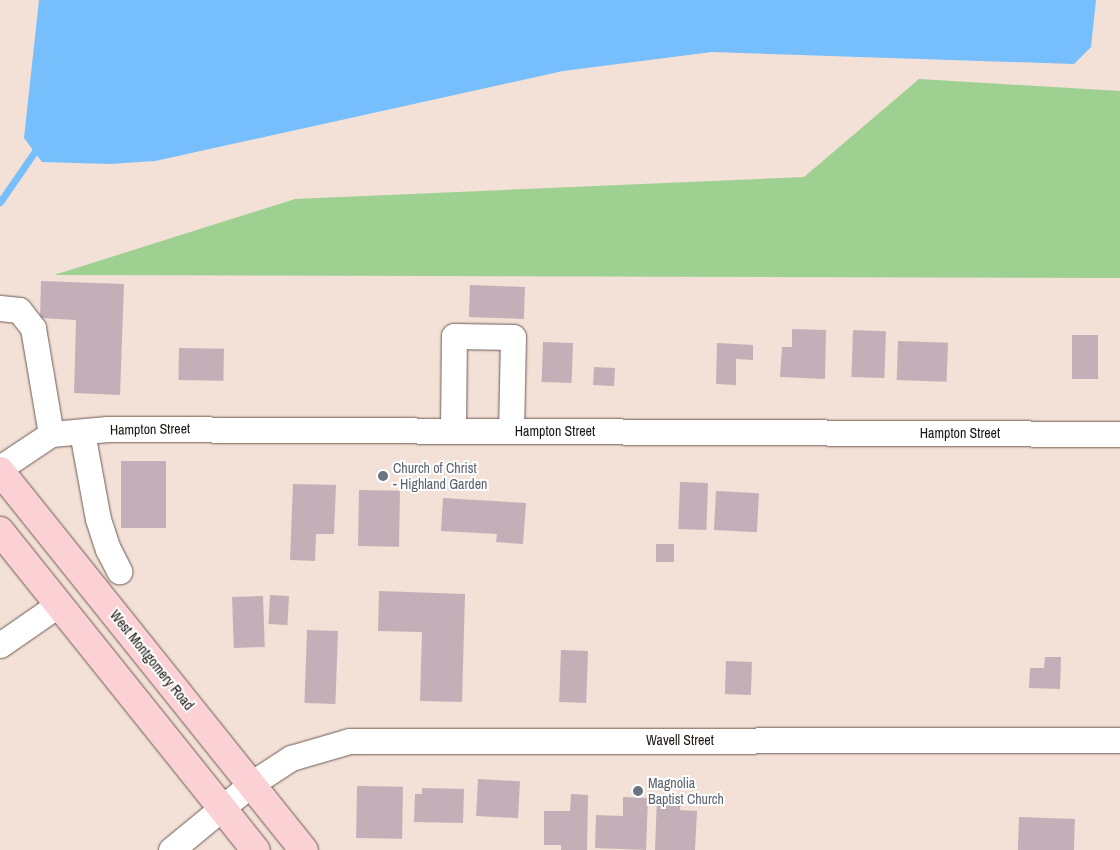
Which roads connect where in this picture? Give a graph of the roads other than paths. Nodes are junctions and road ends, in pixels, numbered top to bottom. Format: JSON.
{"nodes":[{"id":1,"x":0,"y":308,"type":"edge"},
{"id":2,"x":453,"y":430,"type":"junction"},
{"id":3,"x":511,"y":430,"type":"junction"},
{"id":4,"x":82,"y":432,"type":"junction"},
{"id":5,"x":51,"y":434,"type":"junction"},
{"id":6,"x":1120,"y":434,"type":"edge"},
{"id":7,"x":0,"y":468,"type":"edge"},
{"id":8,"x":0,"y":471,"type":"edge"},
{"id":9,"x":0,"y":531,"type":"edge"},
{"id":10,"x":80,"y":571,"type":"junction"},
{"id":11,"x":59,"y":604,"type":"junction"},
{"id":12,"x":0,"y":645,"type":"edge"},
{"id":13,"x":1120,"y":740,"type":"edge"},
{"id":14,"x":251,"y":784,"type":"junction"},
{"id":15,"x":222,"y":808,"type":"junction"},
{"id":16,"x":171,"y":850,"type":"edge"},
{"id":17,"x":256,"y":850,"type":"edge"},
{"id":18,"x":304,"y":850,"type":"edge"}],
"edges":[{"from":1,"to":5,"type":"street"},
{"from":2,"to":3,"type":"street","name":"Hampton Street"},
{"from":2,"to":3,"type":"street"},
{"from":2,"to":4,"type":"street","name":"Hampton Street"},
{"from":3,"to":6,"type":"street","name":"Hampton Street"},
{"from":4,"to":5,"type":"street","name":"Hampton Street"},
{"from":4,"to":10,"type":"street"},
{"from":5,"to":7,"type":"street","name":"Hampton Street"},
{"from":8,"to":10,"type":"main road","name":"West Montgomery Road"},
{"from":9,"to":11,"type":"main road"},
{"from":10,"to":14,"type":"main road","name":"West Montgomery Road"},
{"from":11,"to":12,"type":"street"},
{"from":11,"to":15,"type":"main road"},
{"from":13,"to":14,"type":"street","name":"Wavell Street"},
{"from":14,"to":15,"type":"street","name":"Wavell Street"},
{"from":14,"to":18,"type":"main road","name":"West Montgomery Road"},
{"from":15,"to":16,"type":"street","name":"Wavell Street"},
{"from":15,"to":17,"type":"main road"}]}
